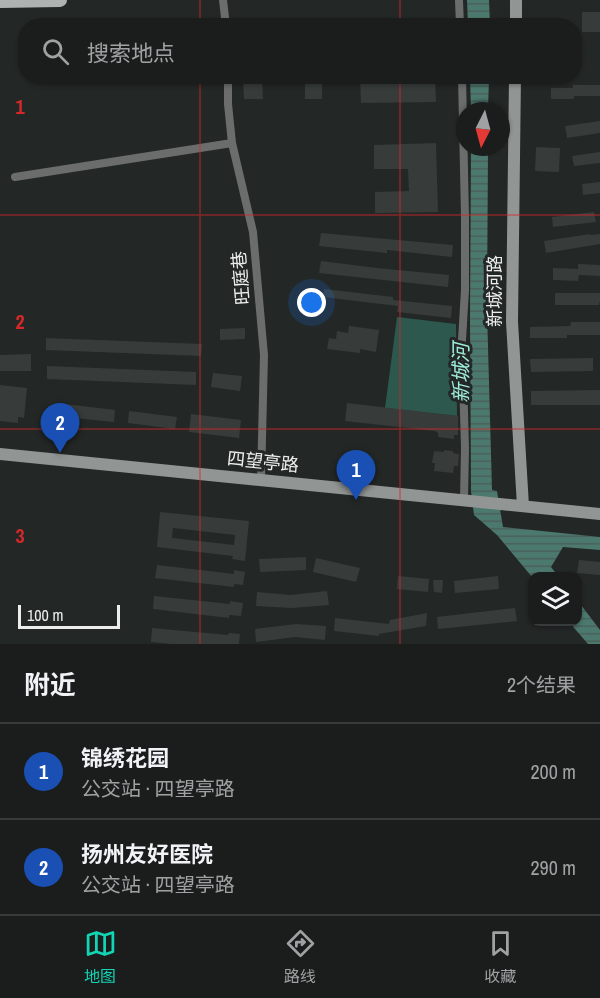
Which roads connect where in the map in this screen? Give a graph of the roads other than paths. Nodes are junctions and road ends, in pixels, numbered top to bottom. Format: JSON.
{"nodes":[{"id":1,"x":60,"y":0,"type":"edge"},
{"id":2,"x":223,"y":0,"type":"edge"},
{"id":3,"x":459,"y":0,"type":"edge"},
{"id":4,"x":516,"y":0,"type":"edge"},
{"id":5,"x":0,"y":1,"type":"edge"},
{"id":6,"x":225,"y":18,"type":"edge"},
{"id":7,"x":460,"y":18,"type":"edge"},
{"id":8,"x":516,"y":18,"type":"edge"},
{"id":9,"x":228,"y":84,"type":"edge"},
{"id":10,"x":462,"y":84,"type":"edge"},
{"id":11,"x":515,"y":84,"type":"edge"},
{"id":12,"x":232,"y":142,"type":"junction"},
{"id":13,"x":15,"y":177,"type":"dead end"},
{"id":14,"x":0,"y":454,"type":"edge"},
{"id":15,"x":261,"y":480,"type":"junction"},
{"id":16,"x":468,"y":501,"type":"junction"},
{"id":17,"x":523,"y":506,"type":"junction"},
{"id":18,"x":600,"y":514,"type":"edge"}],
"edges":[{"from":1,"to":5,"type":"main road"},
{"from":2,"to":6,"type":"street"},
{"from":3,"to":7,"type":"street"},
{"from":4,"to":8,"type":"street"},
{"from":9,"to":12,"type":"street","name":"旺庭巷"},
{"from":10,"to":16,"type":"street"},
{"from":11,"to":17,"type":"street","name":"新城河路"},
{"from":12,"to":13,"type":"street"},
{"from":12,"to":15,"type":"street","name":"旺庭巷"},
{"from":14,"to":15,"type":"street","name":"四望亭路"},
{"from":15,"to":16,"type":"street","name":"四望亭路"},
{"from":16,"to":17,"type":"street","name":"四望亭路"},
{"from":17,"to":18,"type":"street","name":"四望亭路"}]}
